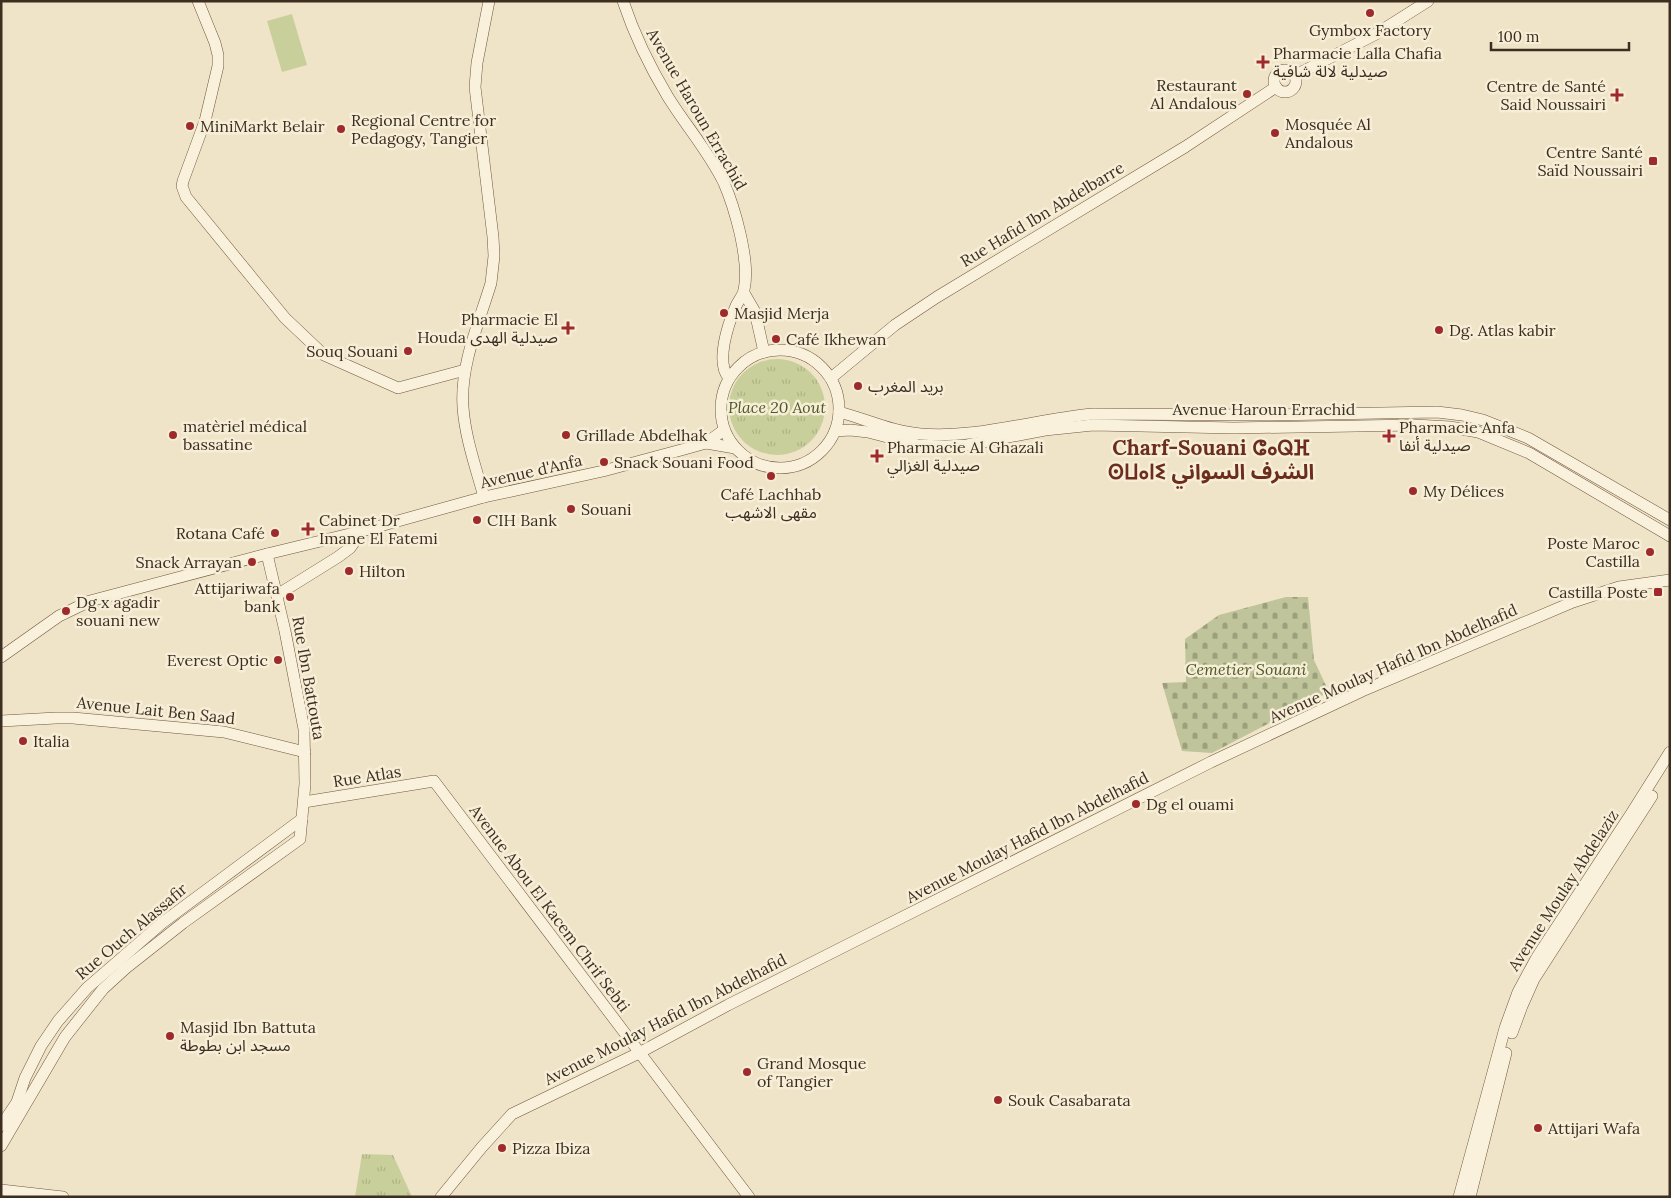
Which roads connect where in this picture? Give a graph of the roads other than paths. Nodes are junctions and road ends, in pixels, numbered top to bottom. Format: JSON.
{"nodes":[{"id":1,"x":198,"y":1,"type":"edge"},
{"id":2,"x":489,"y":1,"type":"edge"},
{"id":3,"x":623,"y":1,"type":"edge"},
{"id":4,"x":1428,"y":1,"type":"edge"},
{"id":5,"x":1296,"y":75,"type":"junction"},
{"id":6,"x":1276,"y":87,"type":"junction"},
{"id":7,"x":744,"y":292,"type":"junction"},
{"id":8,"x":764,"y":352,"type":"junction"},
{"id":9,"x":465,"y":370,"type":"junction"},
{"id":10,"x":729,"y":378,"type":"junction"},
{"id":11,"x":830,"y":378,"type":"junction"},
{"id":12,"x":839,"y":412,"type":"junction"},
{"id":13,"x":724,"y":430,"type":"junction"},
{"id":14,"x":835,"y":431,"type":"junction"},
{"id":15,"x":706,"y":443,"type":"junction"},
{"id":16,"x":735,"y":448,"type":"junction"},
{"id":17,"x":484,"y":497,"type":"junction"},
{"id":18,"x":1670,"y":520,"type":"edge"},
{"id":19,"x":362,"y":531,"type":"junction"},
{"id":20,"x":1670,"y":536,"type":"edge"},
{"id":21,"x":267,"y":554,"type":"junction"},
{"id":22,"x":1670,"y":580,"type":"edge"},
{"id":23,"x":278,"y":595,"type":"junction"},
{"id":24,"x":1,"y":657,"type":"edge"},
{"id":25,"x":1,"y":721,"type":"edge"},
{"id":26,"x":305,"y":752,"type":"junction"},
{"id":27,"x":1670,"y":752,"type":"edge"},
{"id":28,"x":1670,"y":768,"type":"edge"},
{"id":29,"x":434,"y":781,"type":"joint"},
{"id":30,"x":304,"y":802,"type":"junction"},
{"id":31,"x":302,"y":819,"type":"junction"},
{"id":32,"x":300,"y":839,"type":"joint"},
{"id":33,"x":1604,"y":864,"type":"junction"},
{"id":34,"x":639,"y":1053,"type":"junction"},
{"id":35,"x":1501,"y":1059,"type":"junction"},
{"id":36,"x":1,"y":1126,"type":"edge"},
{"id":37,"x":1,"y":1146,"type":"edge"},
{"id":38,"x":1,"y":1190,"type":"edge"},
{"id":39,"x":64,"y":1197,"type":"edge"},
{"id":40,"x":441,"y":1197,"type":"edge"},
{"id":41,"x":749,"y":1197,"type":"edge"},
{"id":42,"x":1459,"y":1197,"type":"edge"},
{"id":43,"x":1470,"y":1197,"type":"edge"}],
"edges":[{"from":1,"to":9,"type":"street"},
{"from":2,"to":9,"type":"street"},
{"from":3,"to":7,"type":"street","name":"Avenue Haroun Errachid"},
{"from":4,"to":5,"type":"street"},
{"from":5,"to":6,"type":"street","name":"Rue Hafid Ibn Abdelbarre"},
{"from":5,"to":6,"type":"street","name":"Rue Hafid Ibn Abdelbarre"},
{"from":6,"to":11,"type":"street","name":"Rue Hafid Ibn Abdelbarre"},
{"from":7,"to":8,"type":"street","name":"Avenue Haroun Errachid"},
{"from":7,"to":10,"type":"street","name":"Avenue Haroun Errachid"},
{"from":8,"to":10,"type":"street"},
{"from":8,"to":11,"type":"street"},
{"from":9,"to":17,"type":"street"},
{"from":10,"to":13,"type":"street"},
{"from":11,"to":12,"type":"street"},
{"from":12,"to":14,"type":"street"},
{"from":12,"to":18,"type":"street","name":"Avenue Haroun Errachid"},
{"from":13,"to":15,"type":"street","name":"Avenue d'Anfa"},
{"from":13,"to":16,"type":"street"},
{"from":14,"to":16,"type":"street"},
{"from":14,"to":20,"type":"street","name":"Avenue Haroun Errachid"},
{"from":15,"to":16,"type":"street","name":"Avenue d'Anfa"},
{"from":15,"to":17,"type":"street","name":"Avenue d'Anfa"},
{"from":17,"to":19,"type":"street","name":"Avenue d'Anfa"},
{"from":19,"to":21,"type":"street","name":"Avenue d'Anfa"},
{"from":19,"to":23,"type":"street"},
{"from":21,"to":23,"type":"street","name":"Rue Ibn Battouta"},
{"from":21,"to":24,"type":"street","name":"Avenue d'Anfa"},
{"from":22,"to":34,"type":"street","name":"Avenue Moulay Hafid Ibn Abdelhafid"},
{"from":23,"to":26,"type":"street","name":"Rue Ibn Battouta"},
{"from":25,"to":26,"type":"street","name":"Avenue Lait Ben Saad"},
{"from":26,"to":30,"type":"street","name":"Rue Ibn Battouta"},
{"from":27,"to":33,"type":"street","name":"Avenue Moulay Abdelaziz"},
{"from":28,"to":33,"type":"street","name":"Avenue Moulay Abdelaziz"},
{"from":29,"to":30,"type":"street","name":"Rue Atlas"},
{"from":29,"to":34,"type":"street","name":"Avenue Abou El Kacem Chrif Sebti"},
{"from":30,"to":31,"type":"street","name":"Rue Ibn Battouta"},
{"from":31,"to":32,"type":"street","name":"Rue Ibn Battouta"},
{"from":31,"to":36,"type":"street","name":"Rue Ouch Alassafir"},
{"from":32,"to":37,"type":"street","name":"Rue Ouch Alassafir"},
{"from":33,"to":35,"type":"street","name":"Avenue Moulay Abdelaziz"},
{"from":34,"to":40,"type":"street","name":"Avenue Moulay Hafid Ibn Abdelhafid"},
{"from":34,"to":41,"type":"street","name":"Avenue Abou El Kacem Chrif Sebti"},
{"from":35,"to":42,"type":"street","name":"Avenue Moulay Abdelaziz"},
{"from":35,"to":43,"type":"street","name":"Avenue Moulay Abdelaziz"},
{"from":38,"to":39,"type":"street"}]}
